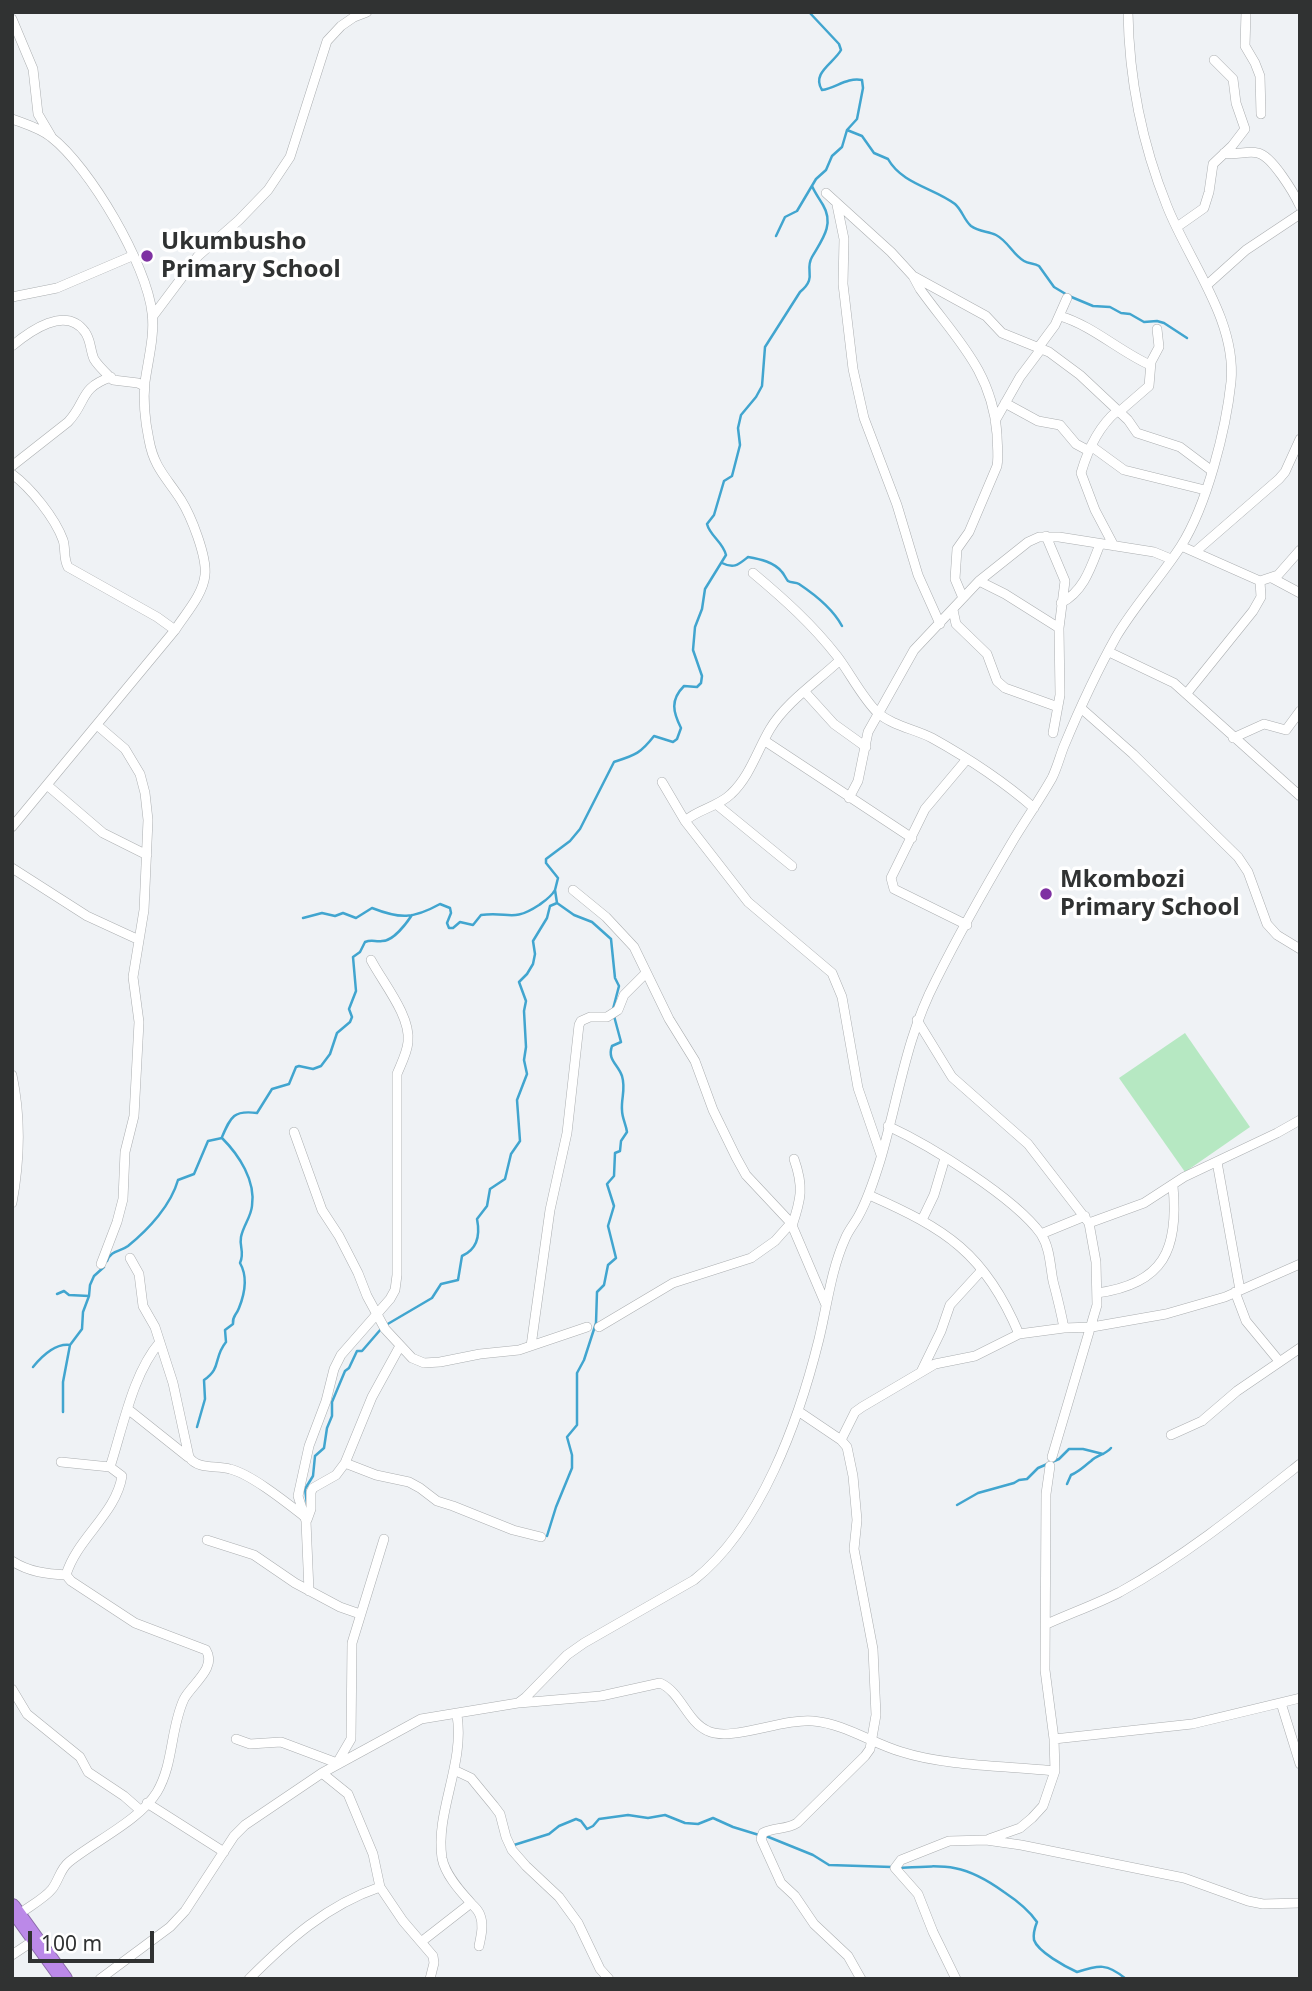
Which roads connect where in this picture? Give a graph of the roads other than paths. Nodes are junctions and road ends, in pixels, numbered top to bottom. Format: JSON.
{"nodes":[{"id":1,"x":367,"y":12,"type":"edge"},
{"id":2,"x":1128,"y":12,"type":"edge"},
{"id":3,"x":1246,"y":12,"type":"edge"},
{"id":4,"x":12,"y":19,"type":"edge"},
{"id":5,"x":1214,"y":60,"type":"dead end"},
{"id":6,"x":1261,"y":114,"type":"dead end"},
{"id":7,"x":12,"y":119,"type":"edge"},
{"id":8,"x":25,"y":124,"type":"junction"},
{"id":9,"x":12,"y":126,"type":"edge"},
{"id":10,"x":51,"y":137,"type":"junction"},
{"id":11,"x":1224,"y":153,"type":"junction"},
{"id":12,"x":826,"y":193,"type":"dead end"},
{"id":13,"x":836,"y":204,"type":"junction"},
{"id":14,"x":1300,"y":206,"type":"edge"},
{"id":15,"x":1300,"y":214,"type":"edge"},
{"id":16,"x":1177,"y":227,"type":"junction"},
{"id":17,"x":132,"y":256,"type":"junction"},
{"id":18,"x":913,"y":276,"type":"junction"},
{"id":19,"x":1207,"y":285,"type":"junction"},
{"id":20,"x":12,"y":297,"type":"edge"},
{"id":21,"x":1067,"y":298,"type":"dead end"},
{"id":22,"x":153,"y":316,"type":"junction"},
{"id":23,"x":1060,"y":316,"type":"junction"},
{"id":24,"x":1157,"y":329,"type":"dead end"},
{"id":25,"x":12,"y":346,"type":"edge"},
{"id":26,"x":1040,"y":348,"type":"junction"},
{"id":27,"x":1150,"y":365,"type":"junction"},
{"id":28,"x":111,"y":377,"type":"junction"},
{"id":29,"x":144,"y":386,"type":"junction"},
{"id":30,"x":1005,"y":403,"type":"junction"},
{"id":31,"x":1118,"y":411,"type":"junction"},
{"id":32,"x":995,"y":421,"type":"junction"},
{"id":33,"x":1300,"y":439,"type":"edge"},
{"id":34,"x":1090,"y":448,"type":"junction"},
{"id":35,"x":12,"y":466,"type":"edge"},
{"id":36,"x":1212,"y":471,"type":"junction"},
{"id":37,"x":12,"y":474,"type":"edge"},
{"id":38,"x":1205,"y":490,"type":"junction"},
{"id":39,"x":1046,"y":536,"type":"junction"},
{"id":40,"x":1100,"y":544,"type":"junction"},
{"id":41,"x":1114,"y":546,"type":"junction"},
{"id":42,"x":1181,"y":546,"type":"junction"},
{"id":43,"x":1300,"y":550,"type":"edge"},
{"id":44,"x":1195,"y":552,"type":"junction"},
{"id":45,"x":1171,"y":559,"type":"junction"},
{"id":46,"x":753,"y":573,"type":"dead end"},
{"id":47,"x":1272,"y":578,"type":"junction"},
{"id":48,"x":979,"y":581,"type":"junction"},
{"id":49,"x":1260,"y":581,"type":"junction"},
{"id":50,"x":1300,"y":593,"type":"edge"},
{"id":51,"x":963,"y":598,"type":"junction"},
{"id":52,"x":1061,"y":603,"type":"junction"},
{"id":53,"x":953,"y":610,"type":"junction"},
{"id":54,"x":940,"y":625,"type":"junction"},
{"id":55,"x":1059,"y":628,"type":"junction"},
{"id":56,"x":175,"y":630,"type":"junction"},
{"id":57,"x":1109,"y":652,"type":"junction"},
{"id":58,"x":840,"y":660,"type":"junction"},
{"id":59,"x":805,"y":692,"type":"junction"},
{"id":60,"x":1187,"y":693,"type":"junction"},
{"id":61,"x":1058,"y":707,"type":"junction"},
{"id":62,"x":1082,"y":709,"type":"junction"},
{"id":63,"x":1300,"y":711,"type":"edge"},
{"id":64,"x":878,"y":712,"type":"junction"},
{"id":65,"x":97,"y":725,"type":"junction"},
{"id":66,"x":1053,"y":733,"type":"dead end"},
{"id":67,"x":1233,"y":738,"type":"junction"},
{"id":68,"x":765,"y":740,"type":"junction"},
{"id":69,"x":866,"y":747,"type":"junction"},
{"id":70,"x":967,"y":759,"type":"junction"},
{"id":71,"x":662,"y":782,"type":"dead end"},
{"id":72,"x":47,"y":785,"type":"junction"},
{"id":73,"x":1300,"y":796,"type":"edge"},
{"id":74,"x":849,"y":798,"type":"junction"},
{"id":75,"x":716,"y":804,"type":"junction"},
{"id":76,"x":1034,"y":808,"type":"junction"},
{"id":77,"x":685,"y":821,"type":"junction"},
{"id":78,"x":12,"y":827,"type":"edge"},
{"id":79,"x":912,"y":838,"type":"junction"},
{"id":80,"x":147,"y":855,"type":"junction"},
{"id":81,"x":792,"y":866,"type":"dead end"},
{"id":82,"x":12,"y":868,"type":"edge"},
{"id":83,"x":573,"y":890,"type":"dead end"},
{"id":84,"x":967,"y":925,"type":"junction"},
{"id":85,"x":137,"y":939,"type":"junction"},
{"id":86,"x":1300,"y":949,"type":"edge"},
{"id":87,"x":371,"y":960,"type":"dead end"},
{"id":88,"x":646,"y":973,"type":"junction"},
{"id":89,"x":917,"y":1020,"type":"junction"},
{"id":90,"x":12,"y":1075,"type":"edge"},
{"id":91,"x":1300,"y":1120,"type":"edge"},
{"id":92,"x":888,"y":1126,"type":"junction"},
{"id":93,"x":294,"y":1132,"type":"dead end"},
{"id":94,"x":881,"y":1157,"type":"junction"},
{"id":95,"x":945,"y":1158,"type":"junction"},
{"id":96,"x":794,"y":1159,"type":"dead end"},
{"id":97,"x":1217,"y":1162,"type":"junction"},
{"id":98,"x":1173,"y":1186,"type":"junction"},
{"id":99,"x":869,"y":1195,"type":"junction"},
{"id":100,"x":12,"y":1203,"type":"edge"},
{"id":101,"x":1087,"y":1219,"type":"junction"},
{"id":102,"x":922,"y":1220,"type":"junction"},
{"id":103,"x":791,"y":1225,"type":"junction"},
{"id":104,"x":1041,"y":1234,"type":"junction"},
{"id":105,"x":130,"y":1258,"type":"dead end"},
{"id":106,"x":101,"y":1264,"type":"dead end"},
{"id":107,"x":1300,"y":1264,"type":"edge"},
{"id":108,"x":982,"y":1270,"type":"junction"},
{"id":109,"x":1238,"y":1291,"type":"junction"},
{"id":110,"x":1097,"y":1293,"type":"junction"},
{"id":111,"x":826,"y":1305,"type":"junction"},
{"id":112,"x":377,"y":1313,"type":"junction"},
{"id":113,"x":587,"y":1327,"type":"dead end"},
{"id":114,"x":599,"y":1327,"type":"dead end"},
{"id":115,"x":1092,"y":1327,"type":"junction"},
{"id":116,"x":1064,"y":1328,"type":"junction"},
{"id":117,"x":1019,"y":1334,"type":"junction"},
{"id":118,"x":160,"y":1342,"type":"junction"},
{"id":119,"x":400,"y":1346,"type":"junction"},
{"id":120,"x":531,"y":1346,"type":"junction"},
{"id":121,"x":1300,"y":1348,"type":"edge"},
{"id":122,"x":1279,"y":1361,"type":"junction"},
{"id":123,"x":921,"y":1372,"type":"junction"},
{"id":124,"x":129,"y":1410,"type":"junction"},
{"id":125,"x":798,"y":1411,"type":"junction"},
{"id":126,"x":1171,"y":1435,"type":"dead end"},
{"id":127,"x":841,"y":1440,"type":"junction"},
{"id":128,"x":188,"y":1457,"type":"junction"},
{"id":129,"x":61,"y":1462,"type":"dead end"},
{"id":130,"x":345,"y":1463,"type":"junction"},
{"id":131,"x":1300,"y":1464,"type":"edge"},
{"id":132,"x":110,"y":1467,"type":"junction"},
{"id":133,"x":306,"y":1519,"type":"junction"},
{"id":134,"x":541,"y":1537,"type":"dead end"},
{"id":135,"x":384,"y":1539,"type":"dead end"},
{"id":136,"x":207,"y":1540,"type":"dead end"},
{"id":137,"x":12,"y":1561,"type":"edge"},
{"id":138,"x":66,"y":1575,"type":"junction"},
{"id":139,"x":309,"y":1591,"type":"junction"},
{"id":140,"x":360,"y":1614,"type":"junction"},
{"id":141,"x":1047,"y":1624,"type":"junction"},
{"id":142,"x":12,"y":1689,"type":"edge"},
{"id":143,"x":1300,"y":1698,"type":"edge"},
{"id":144,"x":518,"y":1703,"type":"junction"},
{"id":145,"x":1282,"y":1703,"type":"junction"},
{"id":146,"x":457,"y":1714,"type":"junction"},
{"id":147,"x":236,"y":1739,"type":"dead end"},
{"id":148,"x":873,"y":1739,"type":"junction"},
{"id":149,"x":1055,"y":1739,"type":"junction"},
{"id":150,"x":337,"y":1763,"type":"junction"},
{"id":151,"x":1300,"y":1764,"type":"edge"},
{"id":152,"x":454,"y":1770,"type":"junction"},
{"id":153,"x":1055,"y":1771,"type":"junction"},
{"id":154,"x":322,"y":1773,"type":"junction"},
{"id":155,"x":144,"y":1807,"type":"junction"},
{"id":156,"x":1020,"y":1828,"type":"junction"},
{"id":157,"x":986,"y":1840,"type":"junction"},
{"id":158,"x":1021,"y":1845,"type":"junction"},
{"id":159,"x":224,"y":1852,"type":"junction"},
{"id":160,"x":380,"y":1887,"type":"junction"},
{"id":161,"x":471,"y":1903,"type":"junction"},
{"id":162,"x":1300,"y":1903,"type":"edge"},
{"id":163,"x":15,"y":1911,"type":"edge"},
{"id":164,"x":36,"y":1939,"type":"junction"},
{"id":165,"x":421,"y":1942,"type":"junction"},
{"id":166,"x":479,"y":1946,"type":"dead end"},
{"id":167,"x":12,"y":1955,"type":"edge"},
{"id":168,"x":64,"y":1979,"type":"edge"},
{"id":169,"x":100,"y":1979,"type":"edge"},
{"id":170,"x":249,"y":1979,"type":"edge"},
{"id":171,"x":430,"y":1979,"type":"edge"},
{"id":172,"x":609,"y":1979,"type":"edge"},
{"id":173,"x":861,"y":1979,"type":"edge"},
{"id":174,"x":956,"y":1979,"type":"edge"}],
"edges":[{"from":1,"to":22,"type":"street"},
{"from":2,"to":16,"type":"street"},
{"from":3,"to":6,"type":"street"},
{"from":4,"to":10,"type":"street"},
{"from":5,"to":11,"type":"street"},
{"from":7,"to":8,"type":"street"},
{"from":8,"to":9,"type":"street"},
{"from":8,"to":10,"type":"street"},
{"from":10,"to":17,"type":"street"},
{"from":11,"to":14,"type":"street"},
{"from":11,"to":16,"type":"street"},
{"from":12,"to":13,"type":"street"},
{"from":13,"to":18,"type":"street"},
{"from":13,"to":54,"type":"street"},
{"from":15,"to":19,"type":"street"},
{"from":16,"to":19,"type":"street"},
{"from":17,"to":20,"type":"street"},
{"from":17,"to":22,"type":"street"},
{"from":18,"to":26,"type":"street"},
{"from":18,"to":32,"type":"street"},
{"from":19,"to":36,"type":"street"},
{"from":21,"to":23,"type":"street"},
{"from":22,"to":29,"type":"street"},
{"from":23,"to":26,"type":"street"},
{"from":23,"to":27,"type":"street"},
{"from":24,"to":27,"type":"street"},
{"from":25,"to":28,"type":"street"},
{"from":26,"to":30,"type":"street"},
{"from":26,"to":31,"type":"street"},
{"from":27,"to":31,"type":"street"},
{"from":28,"to":29,"type":"street"},
{"from":28,"to":35,"type":"street"},
{"from":29,"to":56,"type":"street"},
{"from":30,"to":32,"type":"street"},
{"from":30,"to":34,"type":"street"},
{"from":31,"to":34,"type":"street"},
{"from":31,"to":36,"type":"street"},
{"from":32,"to":51,"type":"street"},
{"from":33,"to":44,"type":"street"},
{"from":34,"to":38,"type":"street"},
{"from":34,"to":41,"type":"street"},
{"from":36,"to":38,"type":"street"},
{"from":37,"to":56,"type":"street"},
{"from":38,"to":42,"type":"street"},
{"from":39,"to":40,"type":"street"},
{"from":39,"to":48,"type":"street"},
{"from":39,"to":52,"type":"street"},
{"from":40,"to":41,"type":"street"},
{"from":40,"to":52,"type":"street"},
{"from":41,"to":45,"type":"street"},
{"from":42,"to":44,"type":"street"},
{"from":42,"to":45,"type":"street"},
{"from":43,"to":47,"type":"street"},
{"from":44,"to":49,"type":"street"},
{"from":45,"to":57,"type":"street"},
{"from":46,"to":58,"type":"street"},
{"from":47,"to":49,"type":"street"},
{"from":47,"to":50,"type":"street"},
{"from":48,"to":51,"type":"street"},
{"from":48,"to":55,"type":"street"},
{"from":49,"to":60,"type":"street"},
{"from":51,"to":53,"type":"street"},
{"from":52,"to":55,"type":"street"},
{"from":53,"to":54,"type":"street"},
{"from":53,"to":61,"type":"street"},
{"from":54,"to":64,"type":"street"},
{"from":55,"to":61,"type":"street"},
{"from":56,"to":65,"type":"street"},
{"from":57,"to":60,"type":"street"},
{"from":57,"to":62,"type":"street"},
{"from":58,"to":59,"type":"street"},
{"from":58,"to":64,"type":"street"},
{"from":59,"to":68,"type":"street"},
{"from":59,"to":69,"type":"street"},
{"from":60,"to":67,"type":"street"},
{"from":61,"to":66,"type":"street"},
{"from":62,"to":76,"type":"street"},
{"from":62,"to":86,"type":"street"},
{"from":63,"to":67,"type":"street"},
{"from":64,"to":69,"type":"street"},
{"from":64,"to":70,"type":"street"},
{"from":65,"to":72,"type":"street"},
{"from":65,"to":80,"type":"street"},
{"from":67,"to":73,"type":"street"},
{"from":68,"to":74,"type":"street"},
{"from":68,"to":75,"type":"street"},
{"from":69,"to":74,"type":"street"},
{"from":70,"to":76,"type":"street"},
{"from":70,"to":79,"type":"street"},
{"from":71,"to":77,"type":"street"},
{"from":72,"to":78,"type":"street"},
{"from":72,"to":80,"type":"street"},
{"from":74,"to":79,"type":"street"},
{"from":75,"to":77,"type":"street"},
{"from":75,"to":81,"type":"street"},
{"from":76,"to":84,"type":"street"},
{"from":77,"to":94,"type":"street"},
{"from":79,"to":84,"type":"street"},
{"from":80,"to":85,"type":"street"},
{"from":82,"to":85,"type":"street"},
{"from":83,"to":88,"type":"street"},
{"from":84,"to":89,"type":"street"},
{"from":85,"to":106,"type":"street"},
{"from":87,"to":112,"type":"street"},
{"from":88,"to":103,"type":"street"},
{"from":88,"to":120,"type":"street"},
{"from":89,"to":92,"type":"street"},
{"from":89,"to":101,"type":"street"},
{"from":90,"to":100,"type":"street"},
{"from":91,"to":97,"type":"street"},
{"from":92,"to":94,"type":"street"},
{"from":92,"to":95,"type":"street"},
{"from":93,"to":112,"type":"street"},
{"from":94,"to":99,"type":"street"},
{"from":95,"to":102,"type":"street"},
{"from":95,"to":104,"type":"street"},
{"from":96,"to":103,"type":"street"},
{"from":97,"to":98,"type":"street"},
{"from":97,"to":109,"type":"street"},
{"from":98,"to":101,"type":"street"},
{"from":98,"to":110,"type":"street"},
{"from":99,"to":102,"type":"street"},
{"from":99,"to":111,"type":"street"},
{"from":101,"to":104,"type":"street"},
{"from":101,"to":110,"type":"street"},
{"from":102,"to":108,"type":"street"},
{"from":103,"to":111,"type":"street"},
{"from":103,"to":114,"type":"street"},
{"from":104,"to":116,"type":"street"},
{"from":105,"to":118,"type":"street"},
{"from":107,"to":109,"type":"street"},
{"from":108,"to":117,"type":"street"},
{"from":108,"to":123,"type":"street"},
{"from":109,"to":115,"type":"street"},
{"from":109,"to":122,"type":"street"},
{"from":110,"to":115,"type":"street"},
{"from":111,"to":125,"type":"street"},
{"from":112,"to":119,"type":"street"},
{"from":112,"to":133,"type":"street"},
{"from":113,"to":120,"type":"street"},
{"from":115,"to":116,"type":"street"},
{"from":115,"to":141,"type":"street"},
{"from":116,"to":117,"type":"street"},
{"from":117,"to":123,"type":"street"},
{"from":118,"to":124,"type":"street"},
{"from":118,"to":128,"type":"street"},
{"from":119,"to":120,"type":"street"},
{"from":119,"to":130,"type":"street"},
{"from":121,"to":122,"type":"street"},
{"from":122,"to":126,"type":"street"},
{"from":123,"to":127,"type":"street"},
{"from":124,"to":128,"type":"street"},
{"from":124,"to":132,"type":"street"},
{"from":125,"to":127,"type":"street"},
{"from":125,"to":144,"type":"street"},
{"from":127,"to":148,"type":"street"},
{"from":128,"to":133,"type":"street"},
{"from":129,"to":132,"type":"street"},
{"from":130,"to":133,"type":"street"},
{"from":130,"to":134,"type":"street"},
{"from":131,"to":141,"type":"street"},
{"from":132,"to":138,"type":"street"},
{"from":133,"to":139,"type":"street"},
{"from":135,"to":140,"type":"street"},
{"from":136,"to":139,"type":"street"},
{"from":137,"to":138,"type":"street"},
{"from":138,"to":155,"type":"street"},
{"from":139,"to":140,"type":"street"},
{"from":140,"to":150,"type":"street"},
{"from":141,"to":149,"type":"street"},
{"from":142,"to":155,"type":"street"},
{"from":143,"to":145,"type":"street"},
{"from":144,"to":146,"type":"street"},
{"from":144,"to":148,"type":"street"},
{"from":145,"to":149,"type":"street"},
{"from":145,"to":151,"type":"street"},
{"from":146,"to":150,"type":"street"},
{"from":146,"to":152,"type":"street"},
{"from":147,"to":150,"type":"street"},
{"from":148,"to":153,"type":"street"},
{"from":148,"to":173,"type":"street"},
{"from":149,"to":153,"type":"street"},
{"from":150,"to":154,"type":"street"},
{"from":152,"to":161,"type":"street"},
{"from":152,"to":172,"type":"street"},
{"from":153,"to":156,"type":"street"},
{"from":154,"to":159,"type":"street"},
{"from":154,"to":160,"type":"street"},
{"from":155,"to":159,"type":"street"},
{"from":155,"to":163,"type":"street"},
{"from":156,"to":157,"type":"street"},
{"from":156,"to":158,"type":"street"},
{"from":157,"to":158,"type":"street"},
{"from":157,"to":174,"type":"street"},
{"from":158,"to":162,"type":"street"},
{"from":159,"to":169,"type":"street"},
{"from":160,"to":165,"type":"street"},
{"from":160,"to":170,"type":"street"},
{"from":161,"to":165,"type":"street"},
{"from":161,"to":166,"type":"street"},
{"from":163,"to":164,"type":"highway"},
{"from":164,"to":167,"type":"street"},
{"from":164,"to":168,"type":"highway"},
{"from":165,"to":171,"type":"street"}]}
